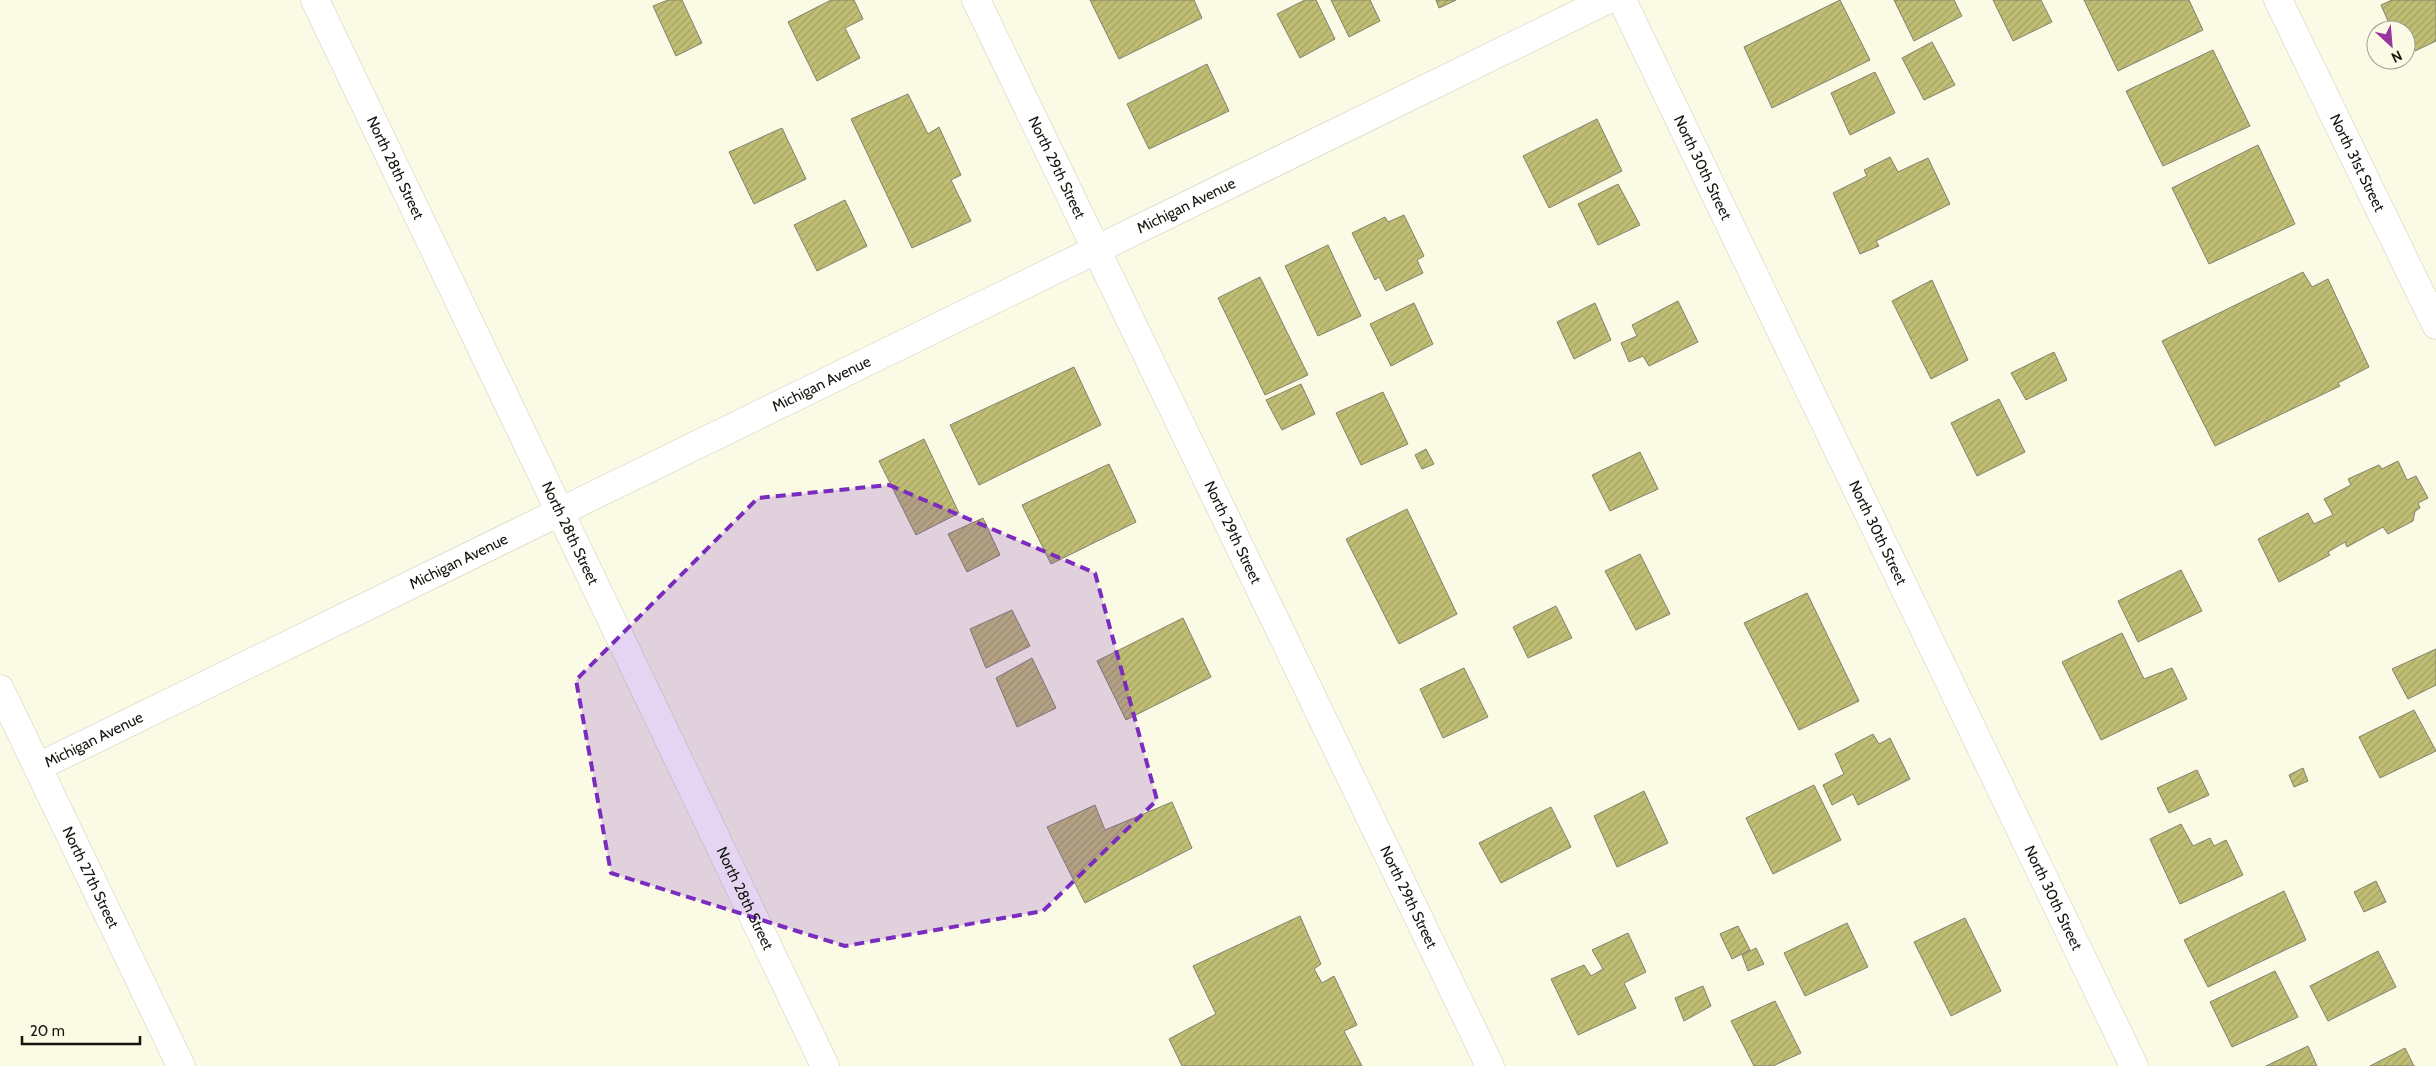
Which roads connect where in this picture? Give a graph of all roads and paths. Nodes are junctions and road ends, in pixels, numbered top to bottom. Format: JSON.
{"nodes":[{"id":1,"x":315,"y":0,"type":"edge"},
{"id":2,"x":976,"y":0,"type":"edge"},
{"id":3,"x":1607,"y":0,"type":"edge"},
{"id":4,"x":1622,"y":0,"type":"edge"},
{"id":5,"x":2278,"y":0,"type":"edge"},
{"id":6,"x":1097,"y":249,"type":"junction"},
{"id":7,"x":2436,"y":325,"type":"edge"},
{"id":8,"x":559,"y":512,"type":"junction"},
{"id":9,"x":0,"y":689,"type":"edge"},
{"id":10,"x":38,"y":767,"type":"junction"},
{"id":11,"x":181,"y":1066,"type":"edge"},
{"id":12,"x":825,"y":1066,"type":"edge"},
{"id":13,"x":1490,"y":1066,"type":"edge"},
{"id":14,"x":2134,"y":1066,"type":"edge"}],
"edges":[{"from":1,"to":8,"type":"street","name":"North 28th Street"},
{"from":2,"to":6,"type":"street","name":"North 29th Street"},
{"from":3,"to":6,"type":"street","name":"Michigan Avenue"},
{"from":4,"to":14,"type":"street","name":"North 30th Street"},
{"from":5,"to":7,"type":"street","name":"North 31st Street"},
{"from":6,"to":8,"type":"street","name":"Michigan Avenue"},
{"from":6,"to":13,"type":"street","name":"North 29th Street"},
{"from":8,"to":10,"type":"street","name":"Michigan Avenue"},
{"from":8,"to":12,"type":"street","name":"North 28th Street"},
{"from":9,"to":10,"type":"street","name":"North 27th Street"},
{"from":10,"to":11,"type":"street","name":"North 27th Street"}]}
